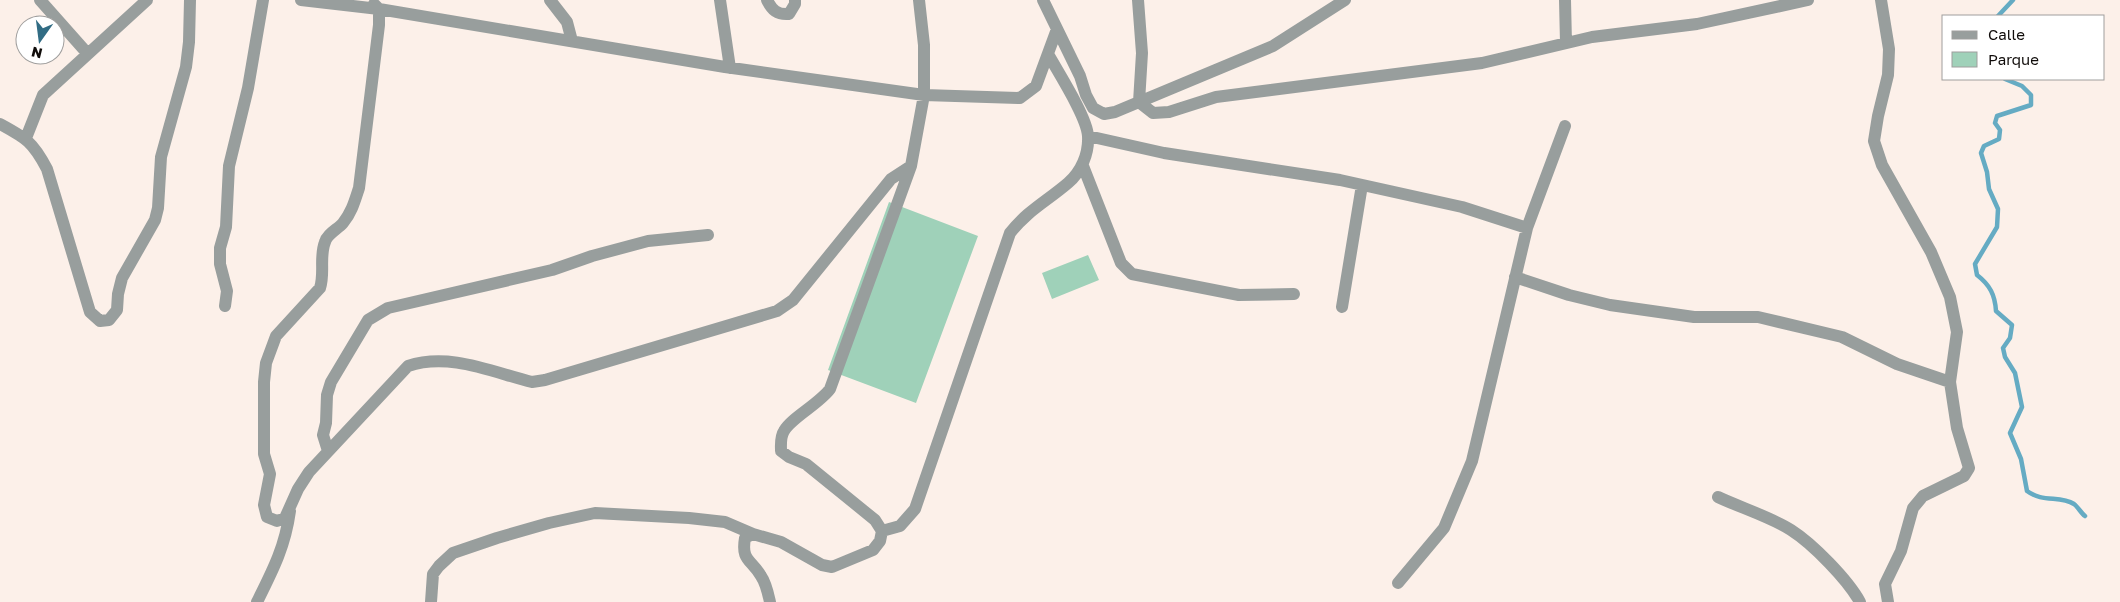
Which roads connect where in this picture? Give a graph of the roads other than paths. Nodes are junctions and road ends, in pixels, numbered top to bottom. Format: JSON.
{"nodes":[{"id":1,"x":40,"y":0,"type":"edge"},
{"id":2,"x":147,"y":0,"type":"edge"},
{"id":3,"x":190,"y":0,"type":"edge"},
{"id":4,"x":262,"y":0,"type":"edge"},
{"id":5,"x":302,"y":0,"type":"edge"},
{"id":6,"x":550,"y":0,"type":"edge"},
{"id":7,"x":720,"y":0,"type":"edge"},
{"id":8,"x":767,"y":0,"type":"edge"},
{"id":9,"x":795,"y":0,"type":"edge"},
{"id":10,"x":919,"y":0,"type":"edge"},
{"id":11,"x":1043,"y":0,"type":"edge"},
{"id":12,"x":1138,"y":0,"type":"edge"},
{"id":13,"x":1345,"y":0,"type":"edge"},
{"id":14,"x":1565,"y":0,"type":"edge"},
{"id":15,"x":1808,"y":0,"type":"edge"},
{"id":16,"x":1881,"y":0,"type":"edge"},
{"id":17,"x":375,"y":4,"type":"edge"},
{"id":18,"x":1057,"y":29,"type":"junction"},
{"id":19,"x":572,"y":41,"type":"junction"},
{"id":20,"x":1566,"y":43,"type":"junction"},
{"id":21,"x":87,"y":53,"type":"junction"},
{"id":22,"x":1048,"y":54,"type":"junction"},
{"id":23,"x":730,"y":68,"type":"junction"},
{"id":24,"x":924,"y":94,"type":"junction"},
{"id":25,"x":1139,"y":102,"type":"junction"},
{"id":26,"x":0,"y":124,"type":"edge"},
{"id":27,"x":1566,"y":126,"type":"dead end"},
{"id":28,"x":1088,"y":136,"type":"junction"},
{"id":29,"x":26,"y":138,"type":"junction"},
{"id":30,"x":911,"y":166,"type":"junction"},
{"id":31,"x":1083,"y":166,"type":"junction"},
{"id":32,"x":1362,"y":185,"type":"junction"},
{"id":33,"x":1527,"y":228,"type":"junction"},
{"id":34,"x":708,"y":235,"type":"dead end"},
{"id":35,"x":1515,"y":276,"type":"junction"},
{"id":36,"x":1294,"y":294,"type":"dead end"},
{"id":37,"x":226,"y":306,"type":"dead end"},
{"id":38,"x":1342,"y":307,"type":"dead end"},
{"id":39,"x":1950,"y":382,"type":"junction"},
{"id":40,"x":328,"y":451,"type":"junction"},
{"id":41,"x":1718,"y":497,"type":"dead end"},
{"id":42,"x":290,"y":511,"type":"junction"},
{"id":43,"x":882,"y":531,"type":"junction"},
{"id":44,"x":753,"y":534,"type":"junction"},
{"id":45,"x":1398,"y":583,"type":"dead end"},
{"id":46,"x":257,"y":602,"type":"edge"},
{"id":47,"x":431,"y":602,"type":"edge"},
{"id":48,"x":770,"y":602,"type":"edge"},
{"id":49,"x":1860,"y":602,"type":"edge"},
{"id":50,"x":1888,"y":602,"type":"edge"}],
"edges":[{"from":1,"to":21,"type":"street"},
{"from":2,"to":21,"type":"street"},
{"from":3,"to":29,"type":"street"},
{"from":4,"to":37,"type":"street"},
{"from":5,"to":17,"type":"street"},
{"from":6,"to":19,"type":"street"},
{"from":7,"to":23,"type":"street"},
{"from":8,"to":9,"type":"street"},
{"from":10,"to":24,"type":"street"},
{"from":11,"to":18,"type":"street"},
{"from":12,"to":25,"type":"street"},
{"from":13,"to":25,"type":"street"},
{"from":14,"to":20,"type":"street"},
{"from":15,"to":20,"type":"street"},
{"from":16,"to":39,"type":"street"},
{"from":17,"to":19,"type":"street"},
{"from":17,"to":42,"type":"street"},
{"from":18,"to":22,"type":"street"},
{"from":18,"to":25,"type":"street"},
{"from":19,"to":23,"type":"street"},
{"from":20,"to":25,"type":"street"},
{"from":21,"to":29,"type":"street"},
{"from":22,"to":24,"type":"street"},
{"from":22,"to":28,"type":"street"},
{"from":23,"to":24,"type":"street"},
{"from":24,"to":30,"type":"street"},
{"from":26,"to":29,"type":"street"},
{"from":27,"to":33,"type":"street"},
{"from":28,"to":31,"type":"street"},
{"from":28,"to":32,"type":"street"},
{"from":30,"to":40,"type":"street"},
{"from":30,"to":43,"type":"street"},
{"from":31,"to":36,"type":"street"},
{"from":31,"to":43,"type":"street"},
{"from":32,"to":33,"type":"street"},
{"from":32,"to":38,"type":"street"},
{"from":33,"to":35,"type":"street"},
{"from":34,"to":40,"type":"street"},
{"from":35,"to":39,"type":"street"},
{"from":35,"to":45,"type":"street"},
{"from":39,"to":50,"type":"street"},
{"from":40,"to":42,"type":"street"},
{"from":41,"to":49,"type":"street"},
{"from":42,"to":46,"type":"street"},
{"from":43,"to":44,"type":"street"},
{"from":44,"to":47,"type":"street"},
{"from":44,"to":48,"type":"street"}]}
